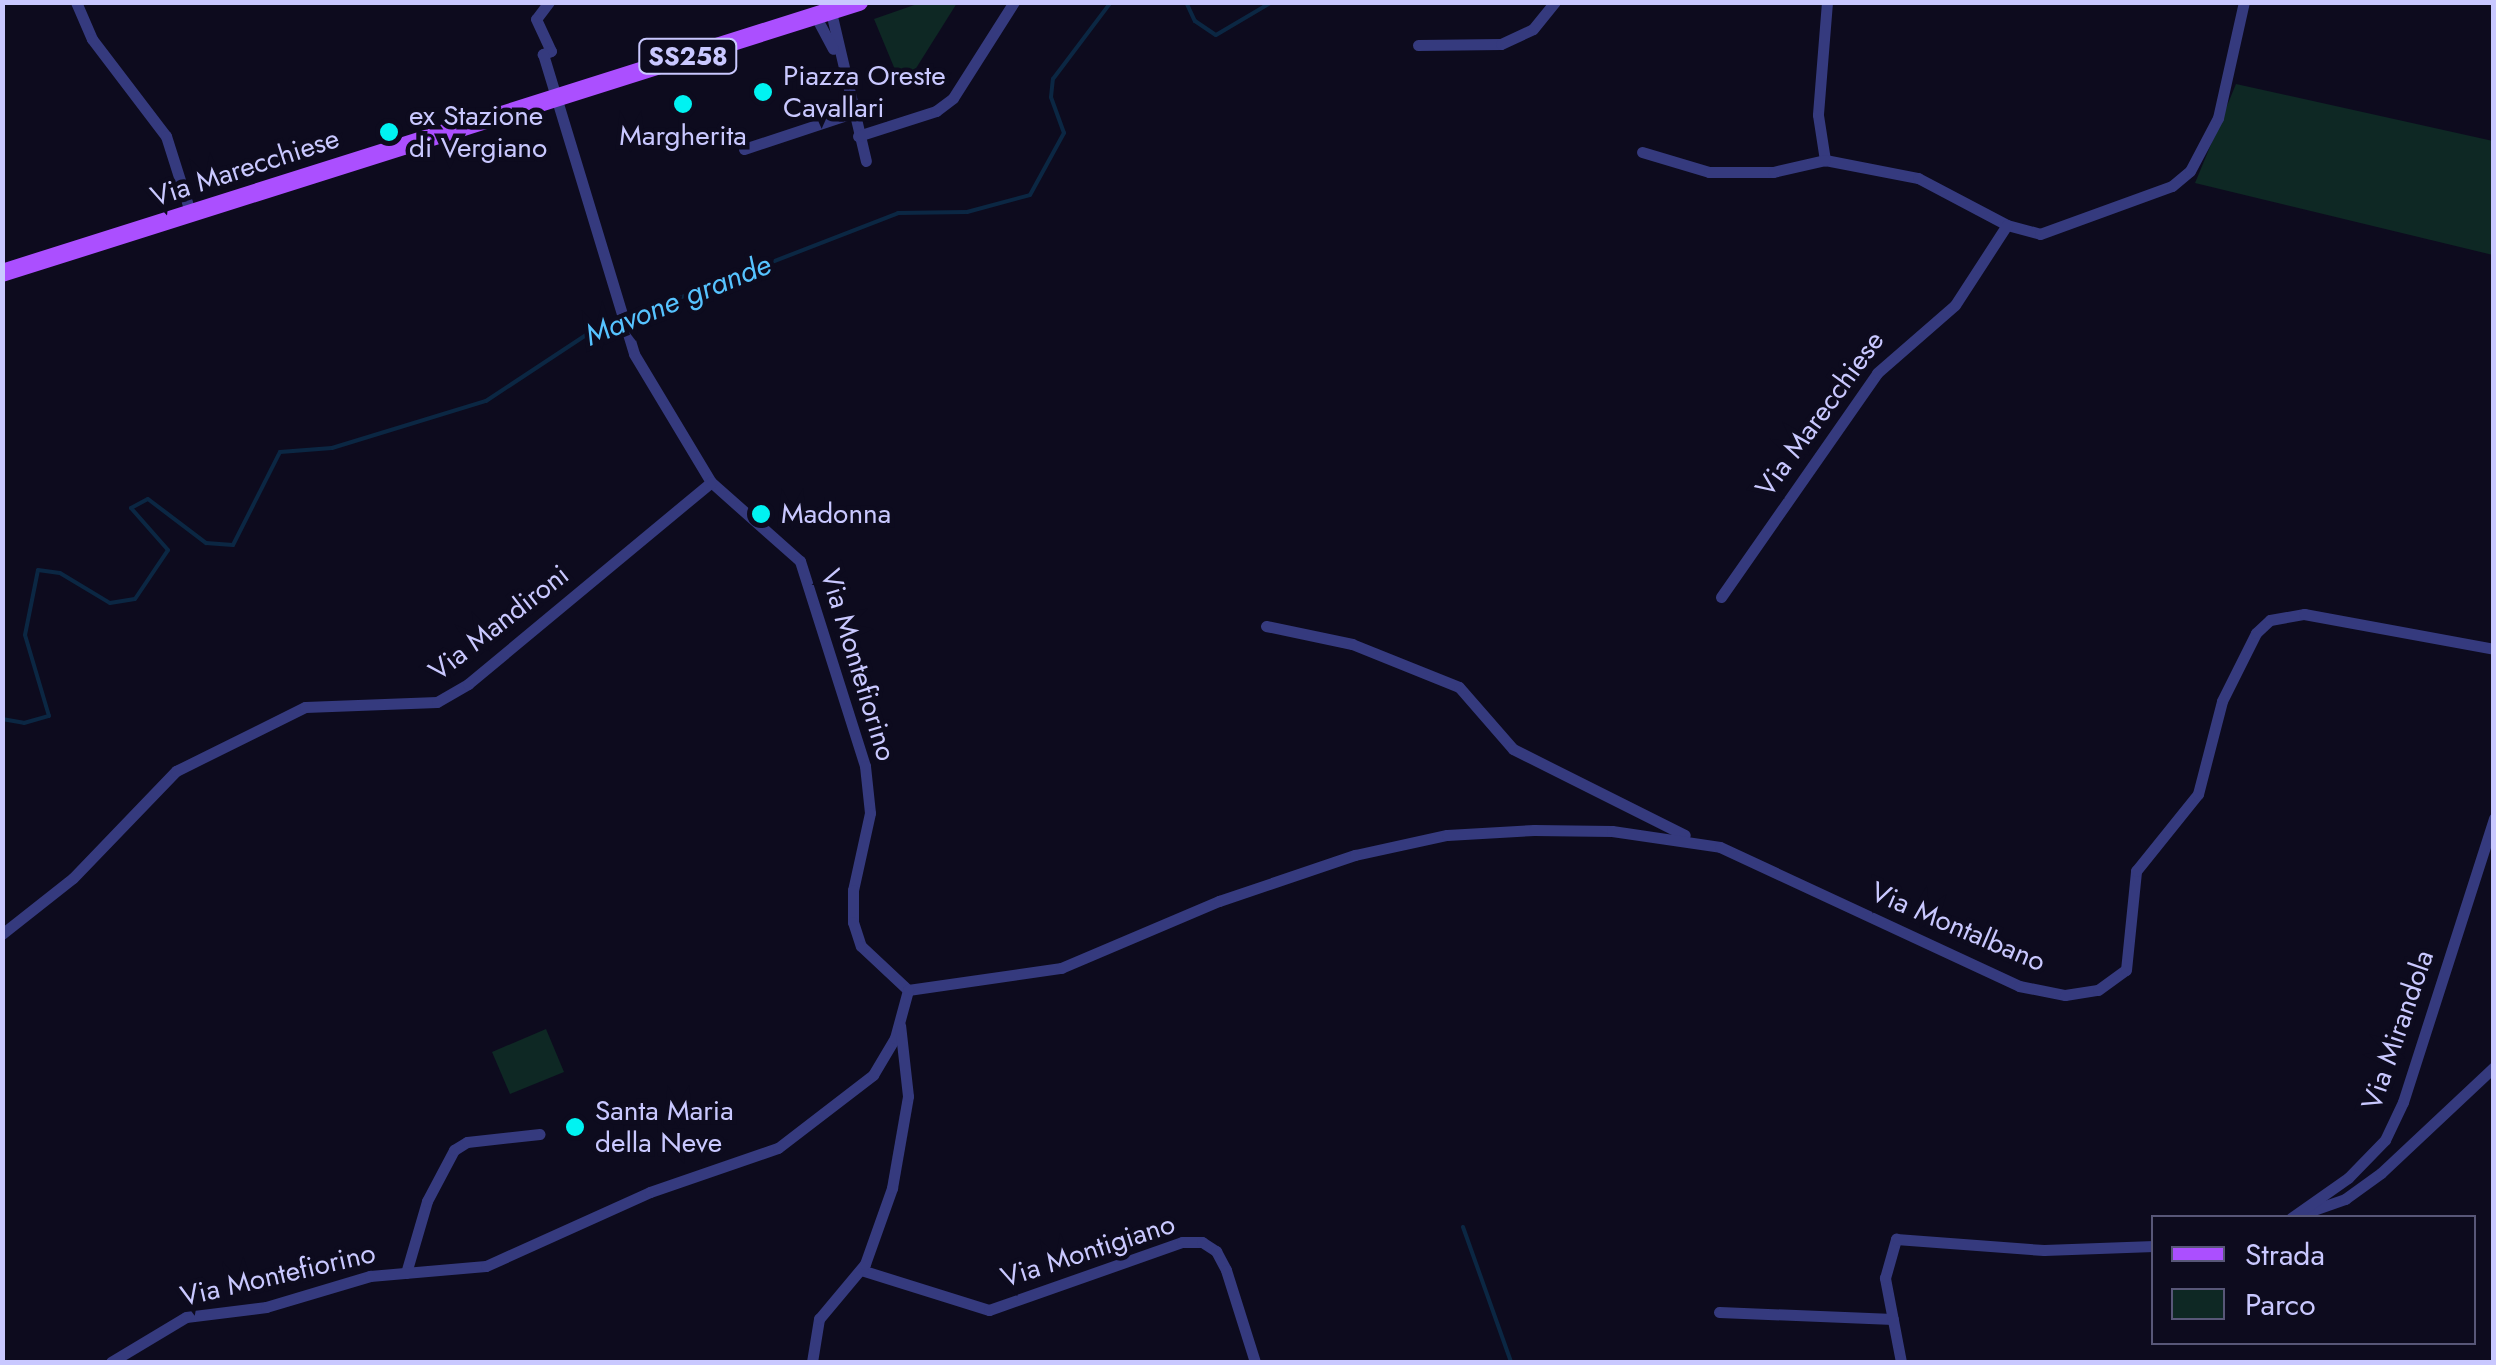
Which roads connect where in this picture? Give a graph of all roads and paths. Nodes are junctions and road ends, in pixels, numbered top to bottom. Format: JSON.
{"nodes":[{"id":1,"x":76,"y":2,"type":"edge"},
{"id":2,"x":549,"y":2,"type":"edge"},
{"id":3,"x":859,"y":2,"type":"edge"},
{"id":4,"x":1014,"y":2,"type":"edge"},
{"id":5,"x":1556,"y":2,"type":"edge"},
{"id":6,"x":1827,"y":2,"type":"edge"},
{"id":7,"x":2244,"y":2,"type":"edge"},
{"id":8,"x":823,"y":14,"type":"junction"},
{"id":9,"x":1418,"y":45,"type":"dead end"},
{"id":10,"x":561,"y":95,"type":"junction"},
{"id":11,"x":853,"y":112,"type":"junction"},
{"id":12,"x":858,"y":136,"type":"junction"},
{"id":13,"x":744,"y":150,"type":"dead end"},
{"id":14,"x":1642,"y":152,"type":"dead end"},
{"id":15,"x":1825,"y":160,"type":"junction"},
{"id":16,"x":866,"y":161,"type":"dead end"},
{"id":17,"x":191,"y":215,"type":"junction"},
{"id":18,"x":2007,"y":225,"type":"junction"},
{"id":19,"x":2,"y":274,"type":"edge"},
{"id":20,"x":710,"y":482,"type":"junction"},
{"id":21,"x":1720,"y":597,"type":"dead end"},
{"id":22,"x":1266,"y":626,"type":"dead end"},
{"id":23,"x":2494,"y":649,"type":"edge"},
{"id":24,"x":2494,"y":818,"type":"edge"},
{"id":25,"x":1698,"y":841,"type":"junction"},
{"id":26,"x":2,"y":934,"type":"edge"},
{"id":27,"x":908,"y":990,"type":"junction"},
{"id":28,"x":899,"y":1020,"type":"junction"},
{"id":29,"x":2494,"y":1068,"type":"edge"},
{"id":30,"x":540,"y":1134,"type":"dead end"},
{"id":31,"x":2297,"y":1215,"type":"edge"},
{"id":32,"x":2299,"y":1215,"type":"edge"},
{"id":33,"x":2151,"y":1246,"type":"edge"},
{"id":34,"x":861,"y":1270,"type":"junction"},
{"id":35,"x":406,"y":1273,"type":"junction"},
{"id":36,"x":1719,"y":1312,"type":"dead end"},
{"id":37,"x":1893,"y":1320,"type":"junction"},
{"id":38,"x":111,"y":1362,"type":"edge"},
{"id":39,"x":812,"y":1362,"type":"edge"},
{"id":40,"x":1254,"y":1362,"type":"edge"},
{"id":41,"x":1901,"y":1362,"type":"edge"}],
"edges":[{"from":1,"to":17,"type":"street"},
{"from":2,"to":10,"type":"street"},
{"from":3,"to":8,"type":"main road","name":"Via Marecchiese","number":"SS258"},
{"from":4,"to":12,"type":"street"},
{"from":5,"to":9,"type":"street"},
{"from":6,"to":15,"type":"street"},
{"from":7,"to":18,"type":"street"},
{"from":8,"to":10,"type":"main road","name":"Via Marecchiese","number":"SS258"},
{"from":8,"to":11,"type":"street"},
{"from":10,"to":17,"type":"main road","name":"Via Marecchiese","number":"SS258"},
{"from":10,"to":20,"type":"street","name":"Via Montefiorino"},
{"from":11,"to":12,"type":"street"},
{"from":11,"to":13,"type":"street"},
{"from":12,"to":16,"type":"street"},
{"from":14,"to":15,"type":"street"},
{"from":15,"to":18,"type":"street"},
{"from":17,"to":19,"type":"main road","name":"Via Marecchiese","number":"SS258"},
{"from":18,"to":21,"type":"street","name":"Via Marecchiese"},
{"from":20,"to":26,"type":"street","name":"Via Mandironi"},
{"from":20,"to":27,"type":"street","name":"Via Montefiorino"},
{"from":22,"to":25,"type":"street","name":"Via Montalbano"},
{"from":23,"to":25,"type":"street","name":"Via Montalbano"},
{"from":24,"to":31,"type":"street","name":"Via Mirandola"},
{"from":25,"to":27,"type":"street","name":"Via Montalbano"},
{"from":27,"to":28,"type":"street","name":"Via Montefiorino"},
{"from":28,"to":34,"type":"street"},
{"from":28,"to":35,"type":"street","name":"Via Montefiorino"},
{"from":29,"to":32,"type":"street"},
{"from":30,"to":35,"type":"street","name":"Via Montefiorino"},
{"from":33,"to":37,"type":"street"},
{"from":34,"to":39,"type":"street"},
{"from":34,"to":40,"type":"street","name":"Via Montigiano"},
{"from":35,"to":38,"type":"street","name":"Via Montefiorino"},
{"from":36,"to":37,"type":"street"},
{"from":37,"to":41,"type":"street"}]}
